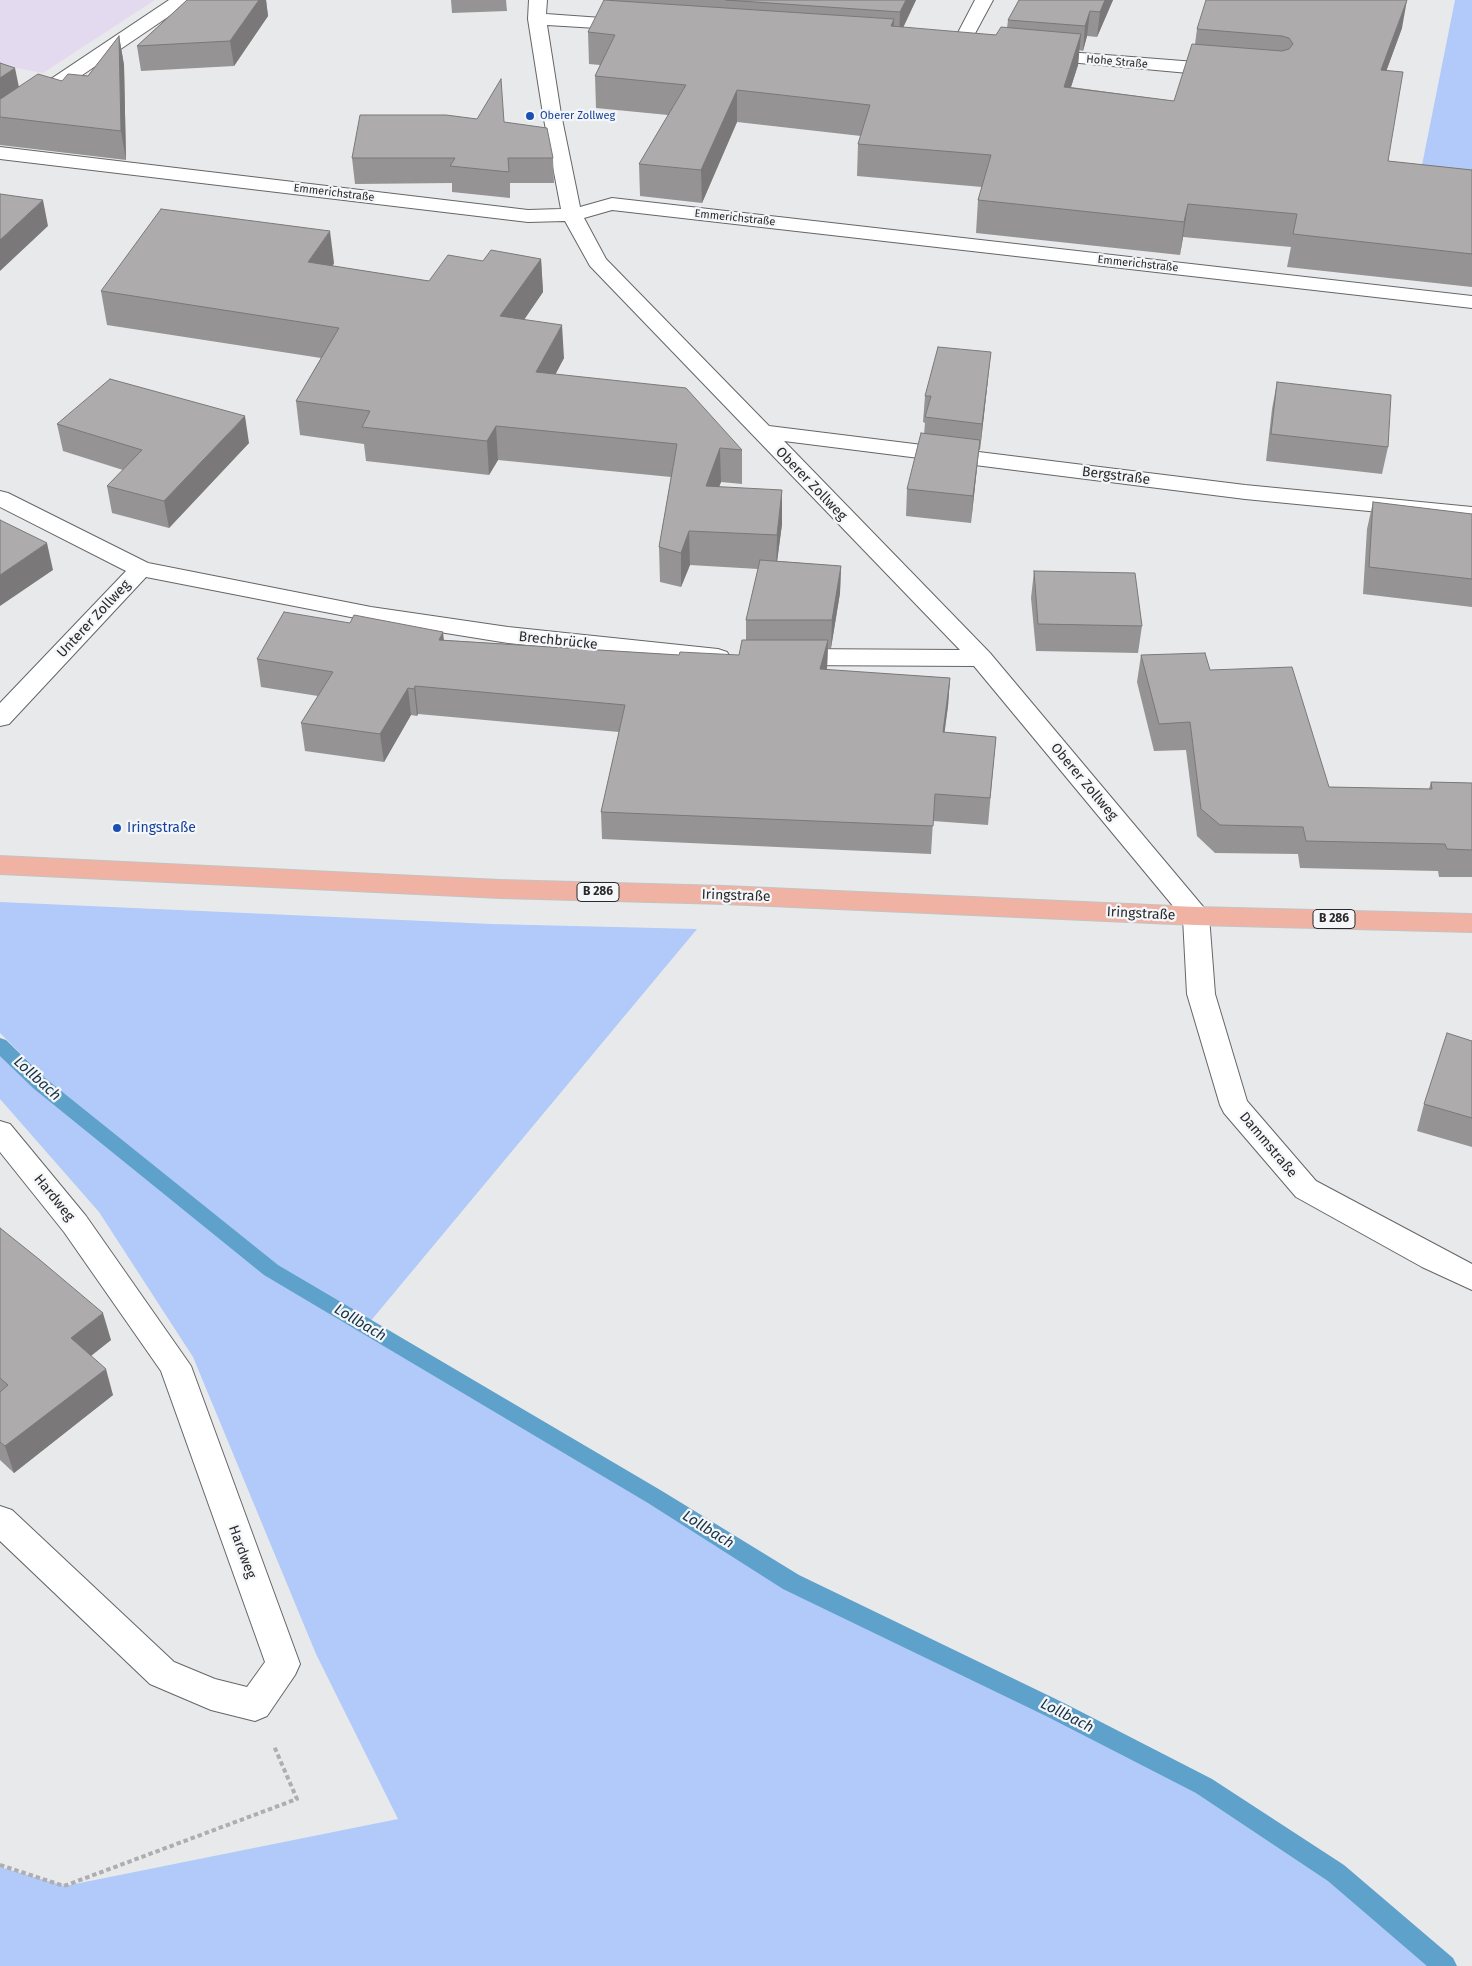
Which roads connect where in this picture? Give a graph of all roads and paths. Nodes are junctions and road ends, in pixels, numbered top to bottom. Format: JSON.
{"nodes":[{"id":1,"x":181,"y":0,"type":"edge"},
{"id":2,"x":984,"y":0,"type":"edge"},
{"id":3,"x":537,"y":9,"type":"edge"},
{"id":4,"x":645,"y":26,"type":"edge"},
{"id":5,"x":940,"y":47,"type":"edge"},
{"id":6,"x":959,"y":48,"type":"junction"},
{"id":7,"x":979,"y":50,"type":"edge"},
{"id":8,"x":1029,"y":54,"type":"edge"},
{"id":9,"x":1237,"y":72,"type":"edge"},
{"id":10,"x":0,"y":122,"type":"edge"},
{"id":11,"x":0,"y":154,"type":"edge"},
{"id":12,"x":572,"y":215,"type":"junction"},
{"id":13,"x":1472,"y":302,"type":"edge"},
{"id":14,"x":761,"y":432,"type":"junction"},
{"id":15,"x":0,"y":498,"type":"edge"},
{"id":16,"x":1472,"y":514,"type":"edge"},
{"id":17,"x":141,"y":569,"type":"junction"},
{"id":18,"x":742,"y":657,"type":"edge"},
{"id":19,"x":772,"y":657,"type":"edge"},
{"id":20,"x":981,"y":658,"type":"junction"},
{"id":21,"x":0,"y":718,"type":"edge"},
{"id":22,"x":0,"y":865,"type":"edge"},
{"id":23,"x":1196,"y":916,"type":"junction"},
{"id":24,"x":1472,"y":922,"type":"edge"},
{"id":25,"x":0,"y":1132,"type":"edge"},
{"id":26,"x":1472,"y":1278,"type":"edge"},
{"id":27,"x":0,"y":1520,"type":"edge"},
{"id":28,"x":255,"y":1705,"type":"junction"},
{"id":29,"x":0,"y":1865,"type":"edge"}],
"edges":[{"from":1,"to":10,"type":"street"},
{"from":2,"to":6,"type":"street"},
{"from":3,"to":4,"type":"street"},
{"from":3,"to":12,"type":"street","name":"Oberer Zollweg"},
{"from":5,"to":6,"type":"street"},
{"from":6,"to":7,"type":"street"},
{"from":8,"to":9,"type":"street","name":"Hohe Straße"},
{"from":11,"to":12,"type":"street","name":"Emmerichstraße"},
{"from":12,"to":13,"type":"street","name":"Emmerichstraße"},
{"from":12,"to":14,"type":"street","name":"Oberer Zollweg"},
{"from":14,"to":16,"type":"street","name":"Bergstraße"},
{"from":14,"to":20,"type":"street","name":"Oberer Zollweg"},
{"from":15,"to":17,"type":"street","name":"Unterer Zollweg"},
{"from":17,"to":18,"type":"street","name":"Brechbrücke"},
{"from":17,"to":21,"type":"street","name":"Unterer Zollweg"},
{"from":19,"to":20,"type":"street"},
{"from":20,"to":23,"type":"street","name":"Oberer Zollweg"},
{"from":22,"to":23,"type":"main road","name":"Iringstraße","number":"B 286"},
{"from":23,"to":24,"type":"main road","name":"Iringstraße","number":"B 286"},
{"from":23,"to":26,"type":"street","name":"Dammstraße"},
{"from":25,"to":28,"type":"street","name":"Hardweg"},
{"from":27,"to":28,"type":"street"},
{"from":28,"to":29,"type":"path"}]}
